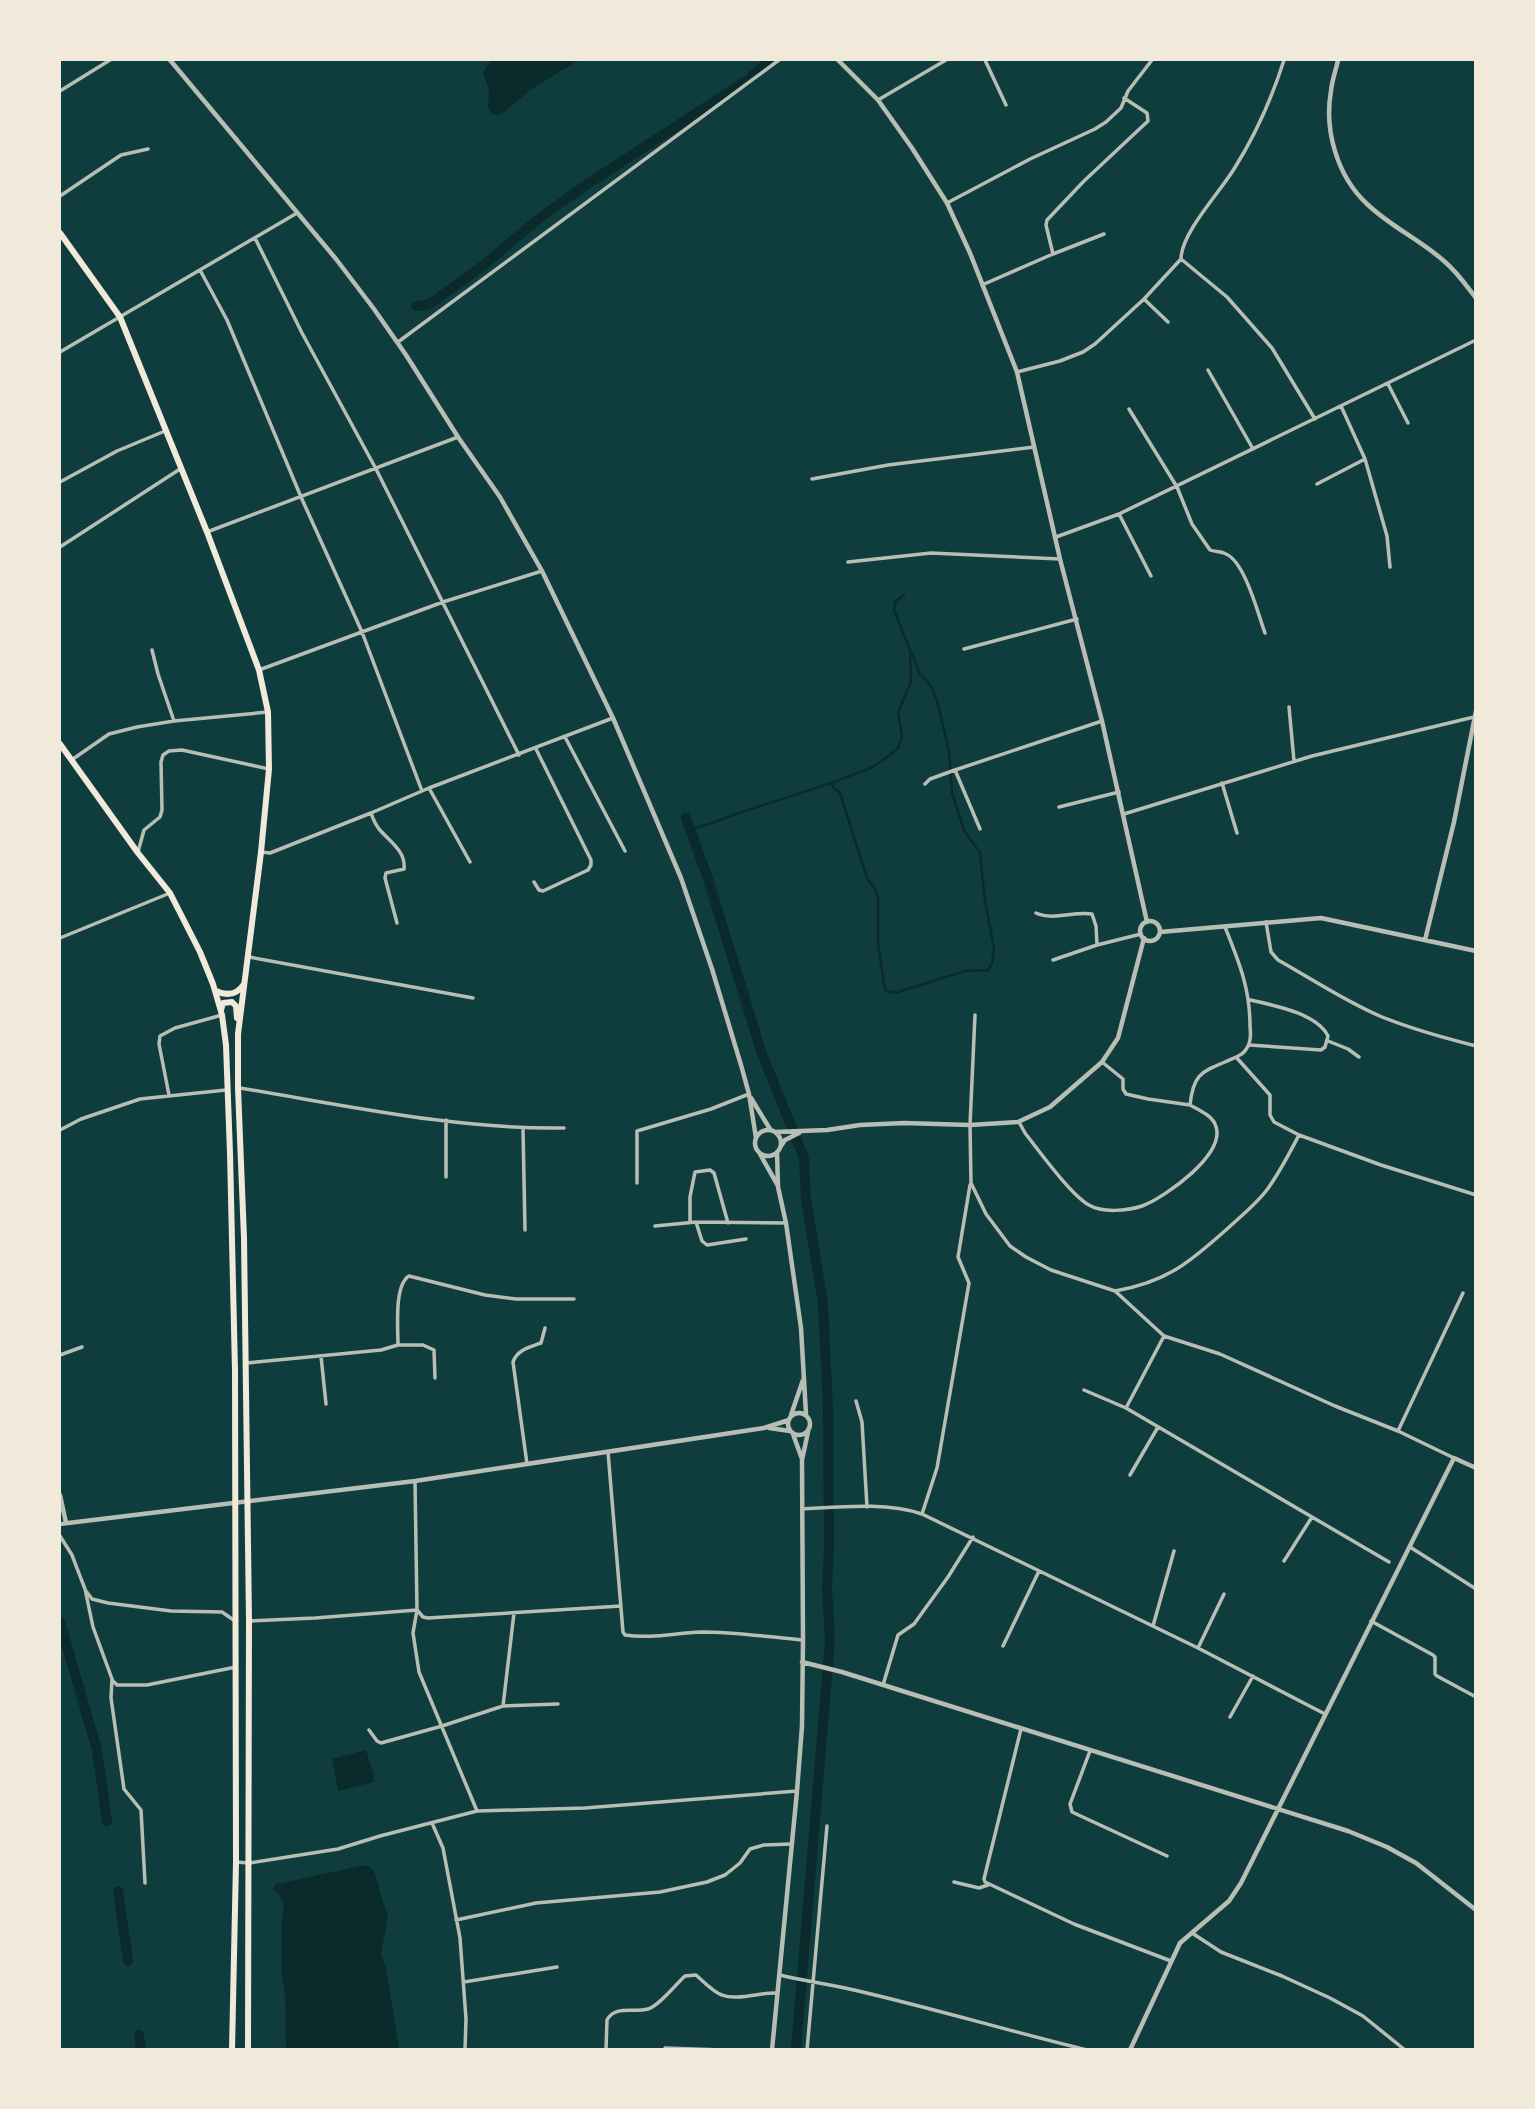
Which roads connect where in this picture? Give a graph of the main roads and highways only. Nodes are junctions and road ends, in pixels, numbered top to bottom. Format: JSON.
{"nodes":[{"id":1,"x":60,"y":233,"type":"edge"},
{"id":2,"x":60,"y":744,"type":"edge"},
{"id":3,"x":246,"y":980,"type":"junction"},
{"id":4,"x":216,"y":991,"type":"junction"},
{"id":5,"x":222,"y":1015,"type":"junction"},
{"id":6,"x":238,"y":1034,"type":"junction"},
{"id":7,"x":232,"y":2049,"type":"edge"},
{"id":8,"x":248,"y":2049,"type":"edge"}],
"edges":[{"from":1,"to":3,"type":"main road"},
{"from":2,"to":4,"type":"main road"},
{"from":3,"to":4,"type":"main road"},
{"from":3,"to":6,"type":"main road"},
{"from":4,"to":5,"type":"main road"},
{"from":5,"to":6,"type":"main road"},
{"from":5,"to":7,"type":"main road"},
{"from":6,"to":8,"type":"main road"}]}
